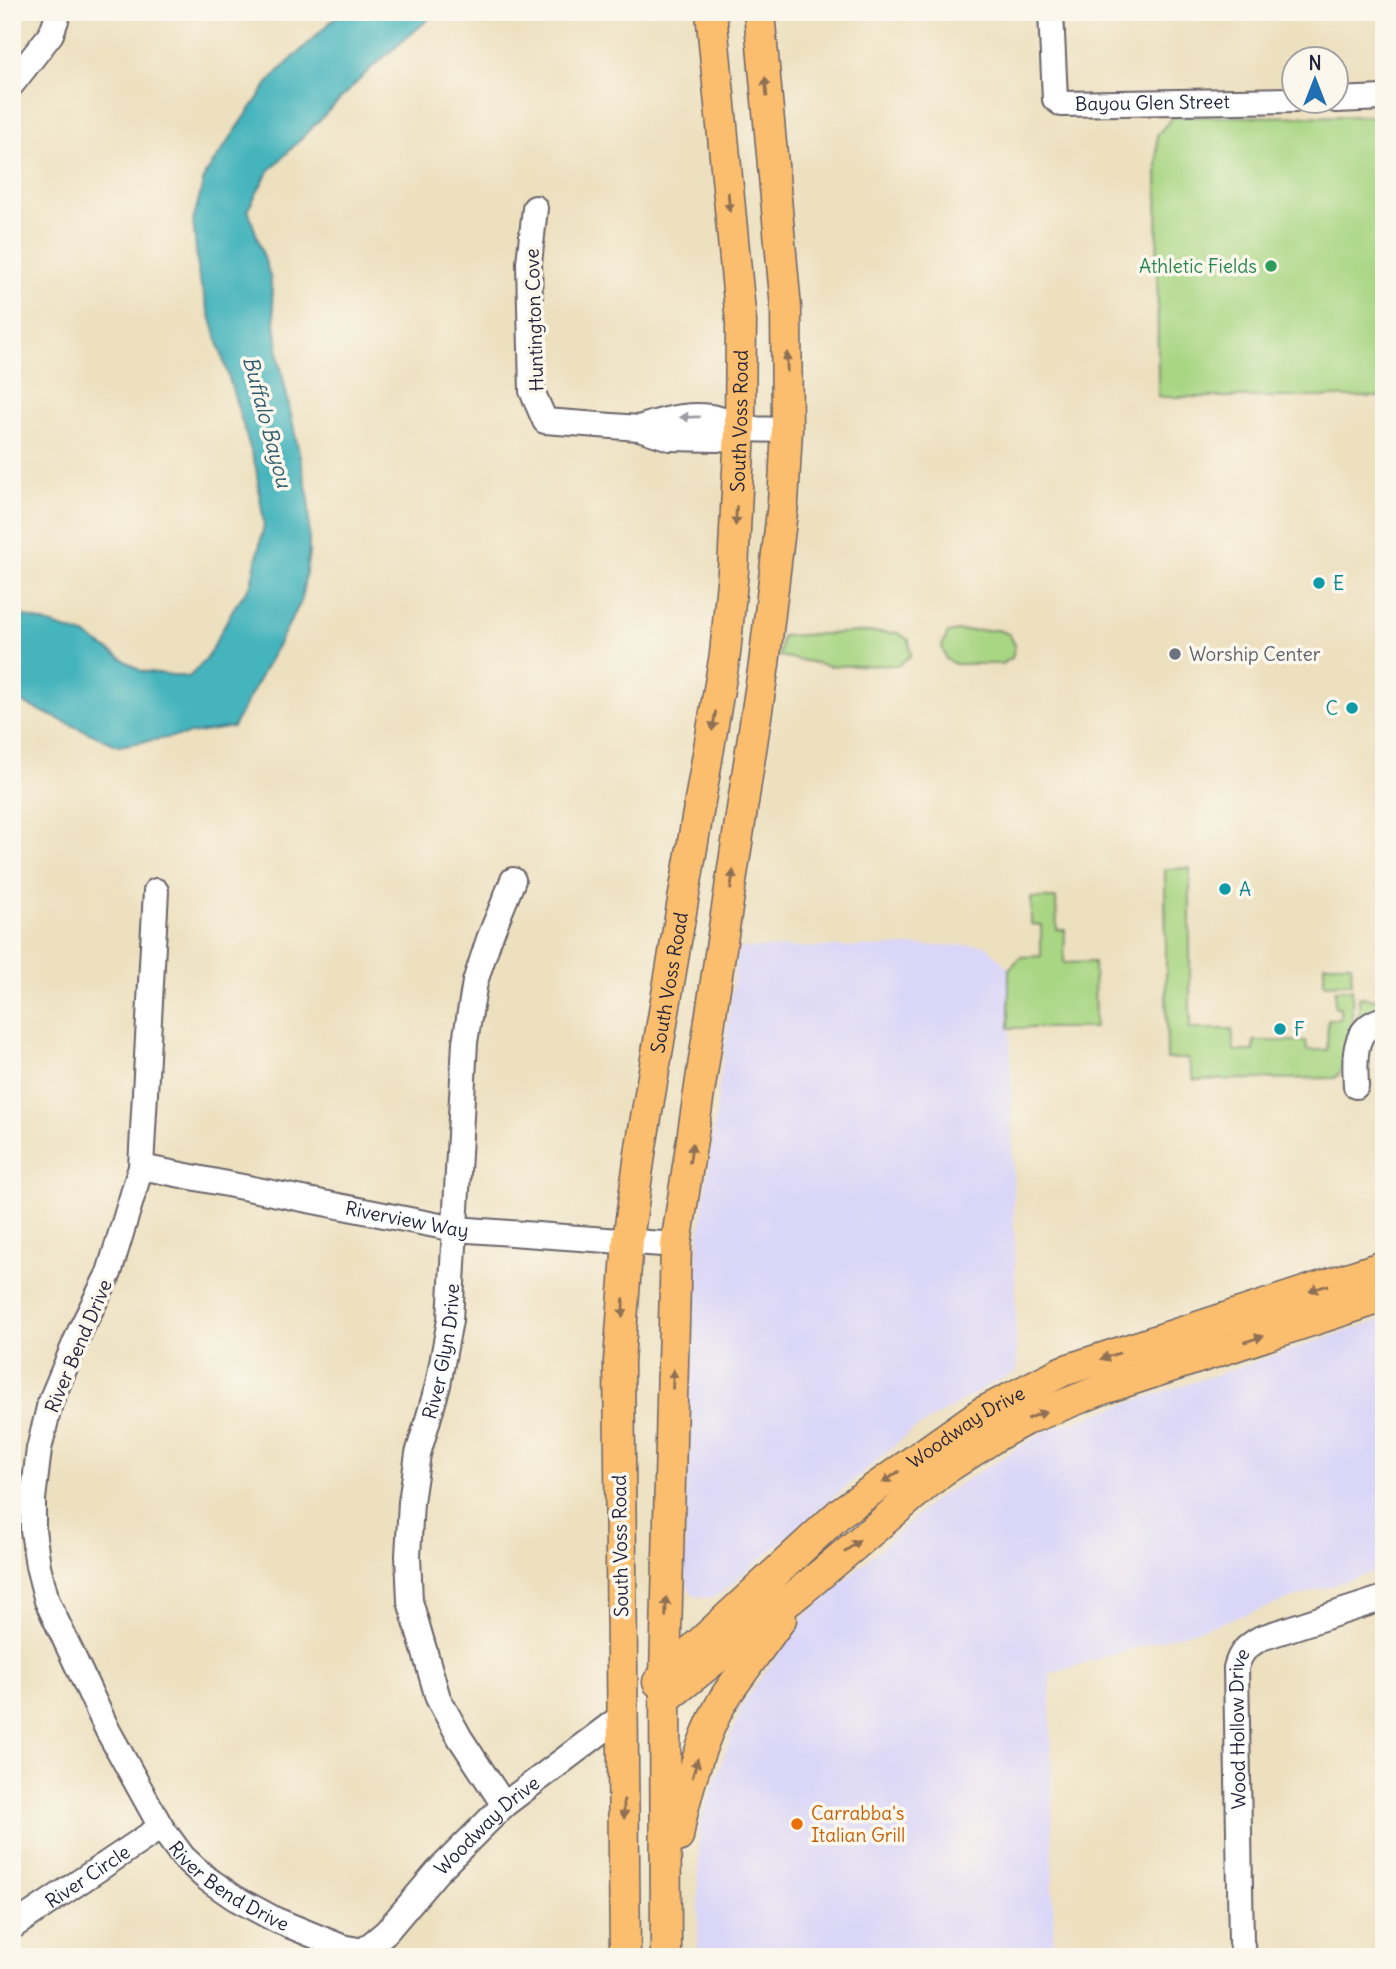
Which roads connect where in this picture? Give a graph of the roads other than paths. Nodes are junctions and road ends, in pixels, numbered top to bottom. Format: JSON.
{"nodes":[{"id":1,"x":59,"y":12,"type":"edge"},
{"id":2,"x":711,"y":12,"type":"edge"},
{"id":3,"x":759,"y":12,"type":"edge"},
{"id":4,"x":1052,"y":12,"type":"edge"},
{"id":5,"x":12,"y":84,"type":"edge"},
{"id":6,"x":1384,"y":98,"type":"edge"},
{"id":7,"x":1350,"y":99,"type":"edge"},
{"id":8,"x":1280,"y":100,"type":"edge"},
{"id":9,"x":770,"y":127,"type":"junction"},
{"id":10,"x":725,"y":159,"type":"junction"},
{"id":11,"x":535,"y":208,"type":"dead end"},
{"id":12,"x":740,"y":429,"type":"junction"},
{"id":13,"x":787,"y":430,"type":"junction"},
{"id":14,"x":513,"y":880,"type":"dead end"},
{"id":15,"x":156,"y":891,"type":"dead end"},
{"id":16,"x":679,"y":924,"type":"junction"},
{"id":17,"x":725,"y":931,"type":"junction"},
{"id":18,"x":1384,"y":1020,"type":"edge"},
{"id":19,"x":1356,"y":1086,"type":"dead end"},
{"id":20,"x":141,"y":1167,"type":"junction"},
{"id":21,"x":455,"y":1229,"type":"junction"},
{"id":22,"x":628,"y":1240,"type":"junction"},
{"id":23,"x":676,"y":1245,"type":"junction"},
{"id":24,"x":1384,"y":1266,"type":"edge"},
{"id":25,"x":1384,"y":1297,"type":"edge"},
{"id":26,"x":1182,"y":1347,"type":"junction"},
{"id":27,"x":989,"y":1424,"type":"junction"},
{"id":28,"x":22,"y":1499,"type":"edge"},
{"id":29,"x":801,"y":1591,"type":"junction"},
{"id":30,"x":1384,"y":1598,"type":"edge"},
{"id":31,"x":665,"y":1687,"type":"junction"},
{"id":32,"x":622,"y":1716,"type":"junction"},
{"id":33,"x":504,"y":1805,"type":"junction"},
{"id":34,"x":161,"y":1827,"type":"junction"},
{"id":35,"x":667,"y":1907,"type":"junction"},
{"id":36,"x":12,"y":1927,"type":"edge"},
{"id":37,"x":363,"y":1951,"type":"joint"},
{"id":38,"x":625,"y":1957,"type":"edge"},
{"id":39,"x":666,"y":1957,"type":"edge"},
{"id":40,"x":1245,"y":1957,"type":"edge"}],
"edges":[{"from":1,"to":5,"type":"street"},
{"from":2,"to":10,"type":"main road","name":"South Voss Road"},
{"from":9,"to":3,"type":"main road","one_way":true},
{"from":4,"to":8,"type":"street","name":"Bayou Glen Street"},
{"from":6,"to":7,"type":"street"},
{"from":9,"to":10,"type":"main road"},
{"from":13,"to":9,"type":"main road","one_way":true},
{"from":10,"to":12,"type":"main road","name":"South Voss Road","one_way":true},
{"from":11,"to":12,"type":"street","name":"Huntington Cove"},
{"from":12,"to":13,"type":"street","name":"Huntington Cove"},
{"from":12,"to":16,"type":"main road","name":"South Voss Road","one_way":true},
{"from":17,"to":13,"type":"main road","one_way":true},
{"from":14,"to":21,"type":"street","name":"River Glyn Drive"},
{"from":15,"to":20,"type":"street","name":"River Bend Drive"},
{"from":16,"to":17,"type":"main road"},
{"from":16,"to":22,"type":"main road","name":"South Voss Road"},
{"from":23,"to":17,"type":"main road","one_way":true},
{"from":18,"to":19,"type":"street"},
{"from":20,"to":21,"type":"street","name":"Riverview Way"},
{"from":20,"to":28,"type":"street","name":"River Bend Drive"},
{"from":21,"to":22,"type":"street","name":"Riverview Way"},
{"from":21,"to":33,"type":"street","name":"River Glyn Drive"},
{"from":22,"to":23,"type":"street","name":"Riverview Way"},
{"from":22,"to":32,"type":"main road","name":"South Voss Road","one_way":true},
{"from":31,"to":23,"type":"main road","one_way":true},
{"from":24,"to":26,"type":"main road","name":"Woodway Drive","one_way":true},
{"from":26,"to":25,"type":"main road","name":"Woodway Drive","one_way":true},
{"from":26,"to":27,"type":"main road","name":"Woodway Drive"},
{"from":29,"to":27,"type":"main road","name":"Woodway Drive","one_way":true},
{"from":27,"to":31,"type":"main road","name":"Woodway Drive","one_way":true},
{"from":28,"to":34,"type":"street","name":"River Bend Drive"},
{"from":29,"to":31,"type":"main road","name":"Woodway Drive"},
{"from":35,"to":29,"type":"main road","one_way":true},
{"from":30,"to":40,"type":"street","name":"Wood Hollow Drive"},
{"from":31,"to":32,"type":"main road","name":"Woodway Drive"},
{"from":31,"to":35,"type":"main road"},
{"from":32,"to":33,"type":"street","name":"Woodway Drive"},
{"from":32,"to":38,"type":"main road","name":"South Voss Road","one_way":true},
{"from":33,"to":37,"type":"street","name":"Woodway Drive"},
{"from":34,"to":36,"type":"street","name":"River Circle"},
{"from":34,"to":37,"type":"street","name":"River Bend Drive"},
{"from":35,"to":39,"type":"main road"}]}
